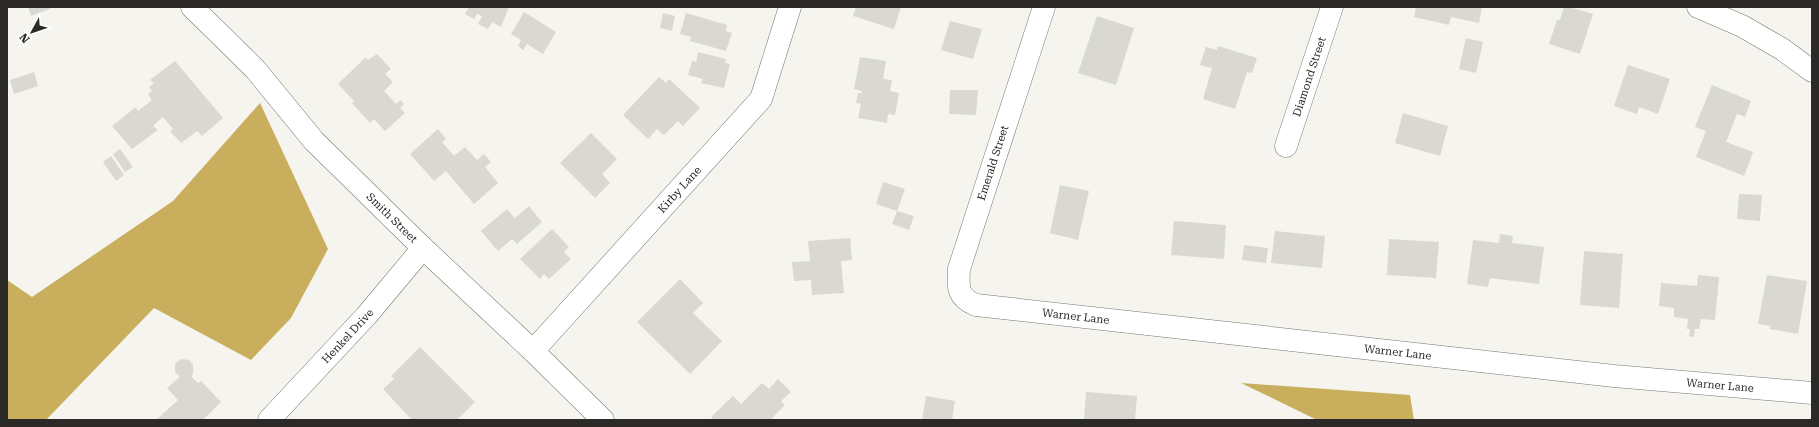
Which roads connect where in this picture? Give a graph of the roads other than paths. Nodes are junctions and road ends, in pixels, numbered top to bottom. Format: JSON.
{"nodes":[{"id":1,"x":192,"y":7,"type":"edge"},
{"id":2,"x":790,"y":7,"type":"edge"},
{"id":3,"x":1044,"y":7,"type":"edge"},
{"id":4,"x":1332,"y":7,"type":"edge"},
{"id":5,"x":1698,"y":7,"type":"edge"},
{"id":6,"x":1812,"y":71,"type":"edge"},
{"id":7,"x":1286,"y":146,"type":"dead end"},
{"id":8,"x":423,"y":248,"type":"junction"},
{"id":9,"x":984,"y":306,"type":"joint"},
{"id":10,"x":533,"y":351,"type":"junction"},
{"id":11,"x":1812,"y":393,"type":"edge"},
{"id":12,"x":269,"y":420,"type":"edge"},
{"id":13,"x":603,"y":420,"type":"edge"}],
"edges":[{"from":1,"to":8,"type":"street","name":"Smith Street"},
{"from":2,"to":10,"type":"street","name":"Kirby Lane"},
{"from":3,"to":9,"type":"street","name":"Emerald Street"},
{"from":4,"to":7,"type":"street","name":"Diamond Street"},
{"from":5,"to":6,"type":"street"},
{"from":8,"to":10,"type":"street","name":"Smith Street"},
{"from":8,"to":12,"type":"street","name":"Henkel Drive"},
{"from":9,"to":11,"type":"street","name":"Warner Lane"},
{"from":10,"to":13,"type":"street","name":"Smith Street"}]}
